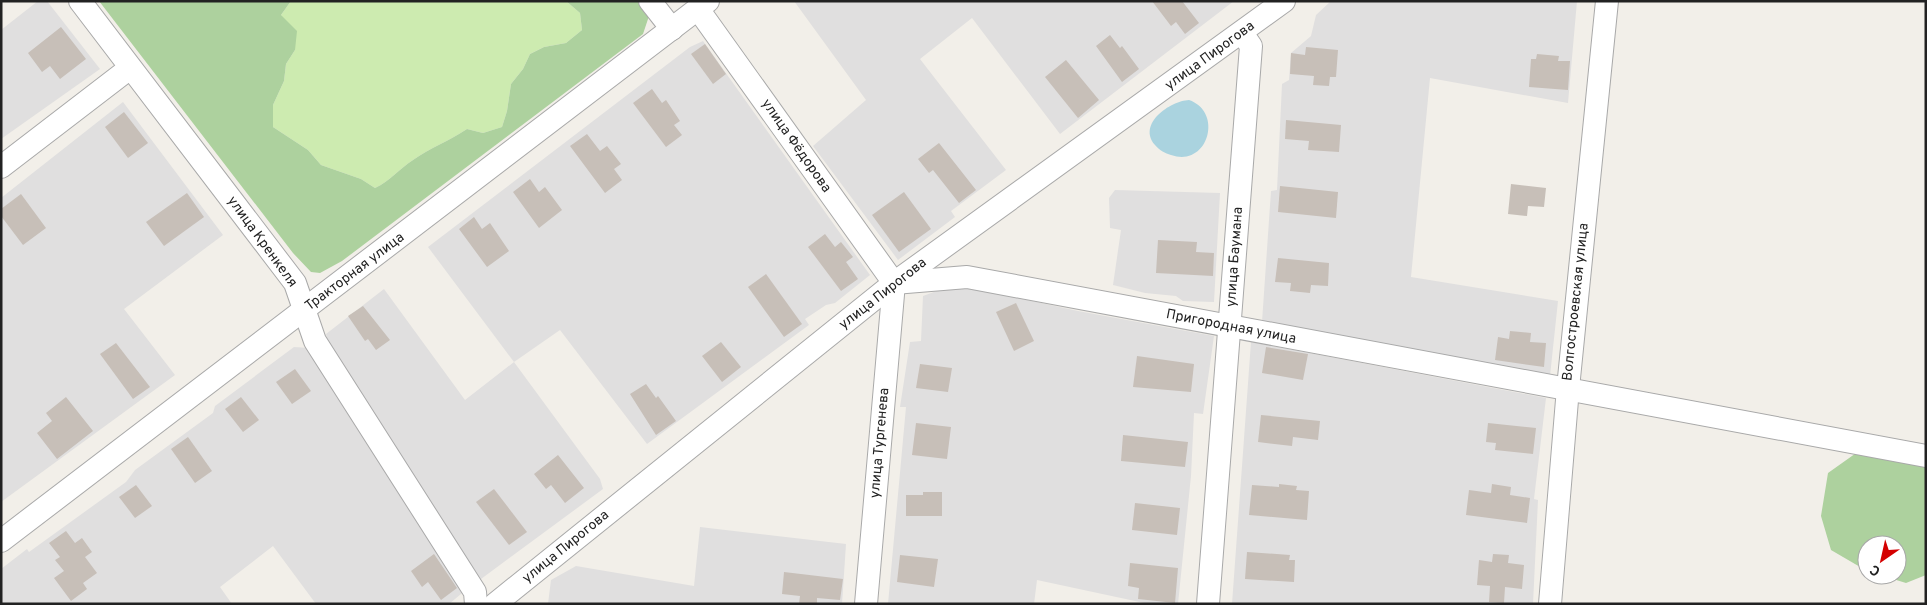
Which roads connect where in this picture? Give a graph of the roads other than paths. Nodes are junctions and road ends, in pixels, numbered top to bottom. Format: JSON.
{"nodes":[{"id":1,"x":80,"y":1,"type":"edge"},
{"id":2,"x":650,"y":1,"type":"edge"},
{"id":3,"x":1284,"y":1,"type":"edge"},
{"id":4,"x":1607,"y":1,"type":"edge"},
{"id":5,"x":703,"y":5,"type":"edge"},
{"id":6,"x":672,"y":29,"type":"junction"},
{"id":7,"x":1242,"y":33,"type":"junction"},
{"id":8,"x":130,"y":68,"type":"junction"},
{"id":9,"x":1,"y":167,"type":"edge"},
{"id":10,"x":894,"y":283,"type":"junction"},
{"id":11,"x":306,"y":310,"type":"junction"},
{"id":12,"x":1230,"y":327,"type":"junction"},
{"id":13,"x":1568,"y":388,"type":"junction"},
{"id":14,"x":1926,"y":456,"type":"edge"},
{"id":15,"x":1,"y":541,"type":"edge"},
{"id":16,"x":476,"y":604,"type":"edge"},
{"id":17,"x":495,"y":604,"type":"edge"},
{"id":18,"x":866,"y":604,"type":"edge"},
{"id":19,"x":1208,"y":604,"type":"edge"},
{"id":20,"x":1550,"y":604,"type":"edge"}],
"edges":[{"from":1,"to":8,"type":"street","name":"улица Кренкеля"},
{"from":2,"to":6,"type":"street"},
{"from":3,"to":7,"type":"street","name":"улица Пирогова"},
{"from":4,"to":13,"type":"street","name":"Волгостроевская улица"},
{"from":5,"to":6,"type":"street","name":"Тракторная улица"},
{"from":5,"to":10,"type":"street","name":"улица Фёдорова"},
{"from":6,"to":11,"type":"street","name":"Тракторная улица"},
{"from":7,"to":10,"type":"street","name":"улица Пирогова"},
{"from":7,"to":12,"type":"street","name":"улица Баумана"},
{"from":8,"to":9,"type":"street"},
{"from":8,"to":11,"type":"street","name":"улица Кренкеля"},
{"from":10,"to":12,"type":"street","name":"Пригородная улица"},
{"from":10,"to":17,"type":"street","name":"улица Пирогова"},
{"from":10,"to":18,"type":"street","name":"улица Тургенева"},
{"from":11,"to":15,"type":"street","name":"Тракторная улица"},
{"from":11,"to":16,"type":"street","name":"улица Кренкеля"},
{"from":12,"to":13,"type":"street","name":"Пригородная улица"},
{"from":12,"to":19,"type":"street","name":"улица Баумана"},
{"from":13,"to":14,"type":"street","name":"Пригородная улица"},
{"from":13,"to":20,"type":"street","name":"Волгостроевская улица"}]}
